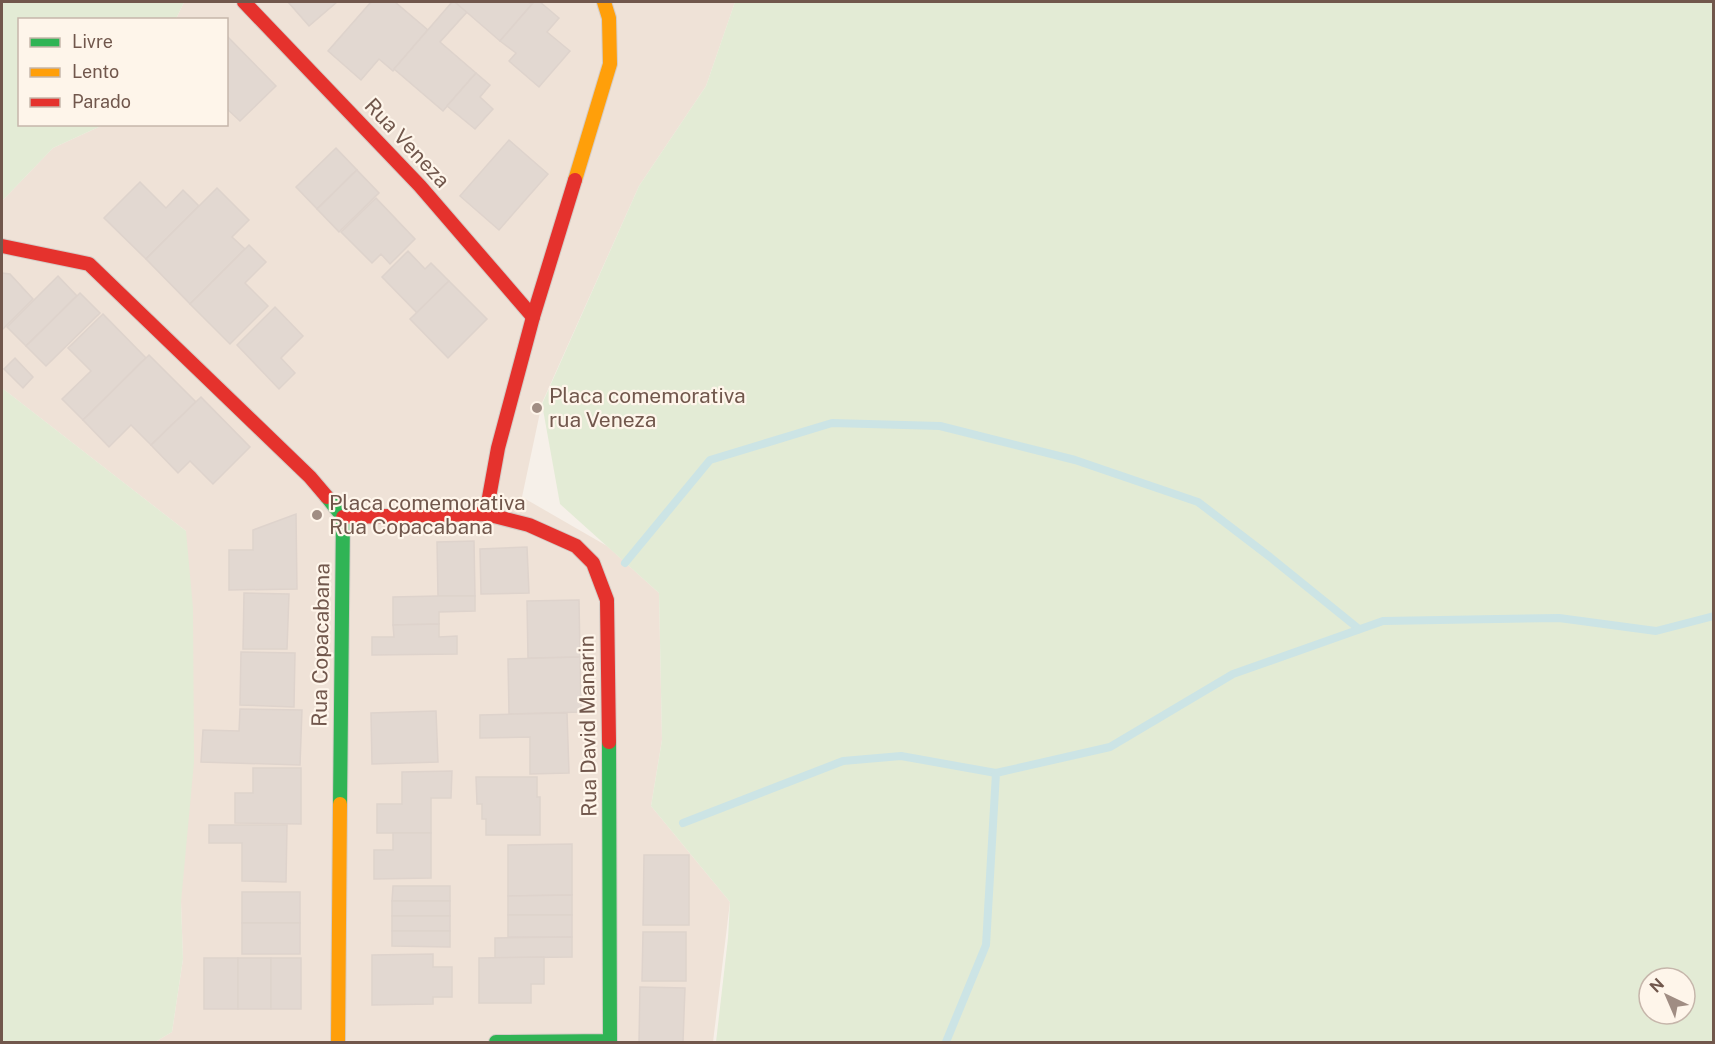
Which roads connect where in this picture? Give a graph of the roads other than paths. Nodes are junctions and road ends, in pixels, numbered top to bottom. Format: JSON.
{"nodes":[{"id":1,"x":244,"y":2,"type":"edge"},
{"id":2,"x":603,"y":2,"type":"edge"},
{"id":3,"x":2,"y":246,"type":"edge"},
{"id":4,"x":533,"y":318,"type":"junction"},
{"id":5,"x":486,"y":514,"type":"junction"},
{"id":6,"x":343,"y":517,"type":"junction"},
{"id":7,"x":338,"y":1042,"type":"edge"},
{"id":8,"x":496,"y":1042,"type":"edge"}],
"edges":[{"from":1,"to":4,"type":"street","name":"Rua Veneza"},
{"from":2,"to":4,"type":"street"},
{"from":3,"to":6,"type":"street"},
{"from":4,"to":5,"type":"street"},
{"from":5,"to":6,"type":"street","name":"Rua David Manarin"},
{"from":5,"to":8,"type":"street","name":"Rua David Manarin"},
{"from":6,"to":7,"type":"street","name":"Rua Copacabana"}]}
